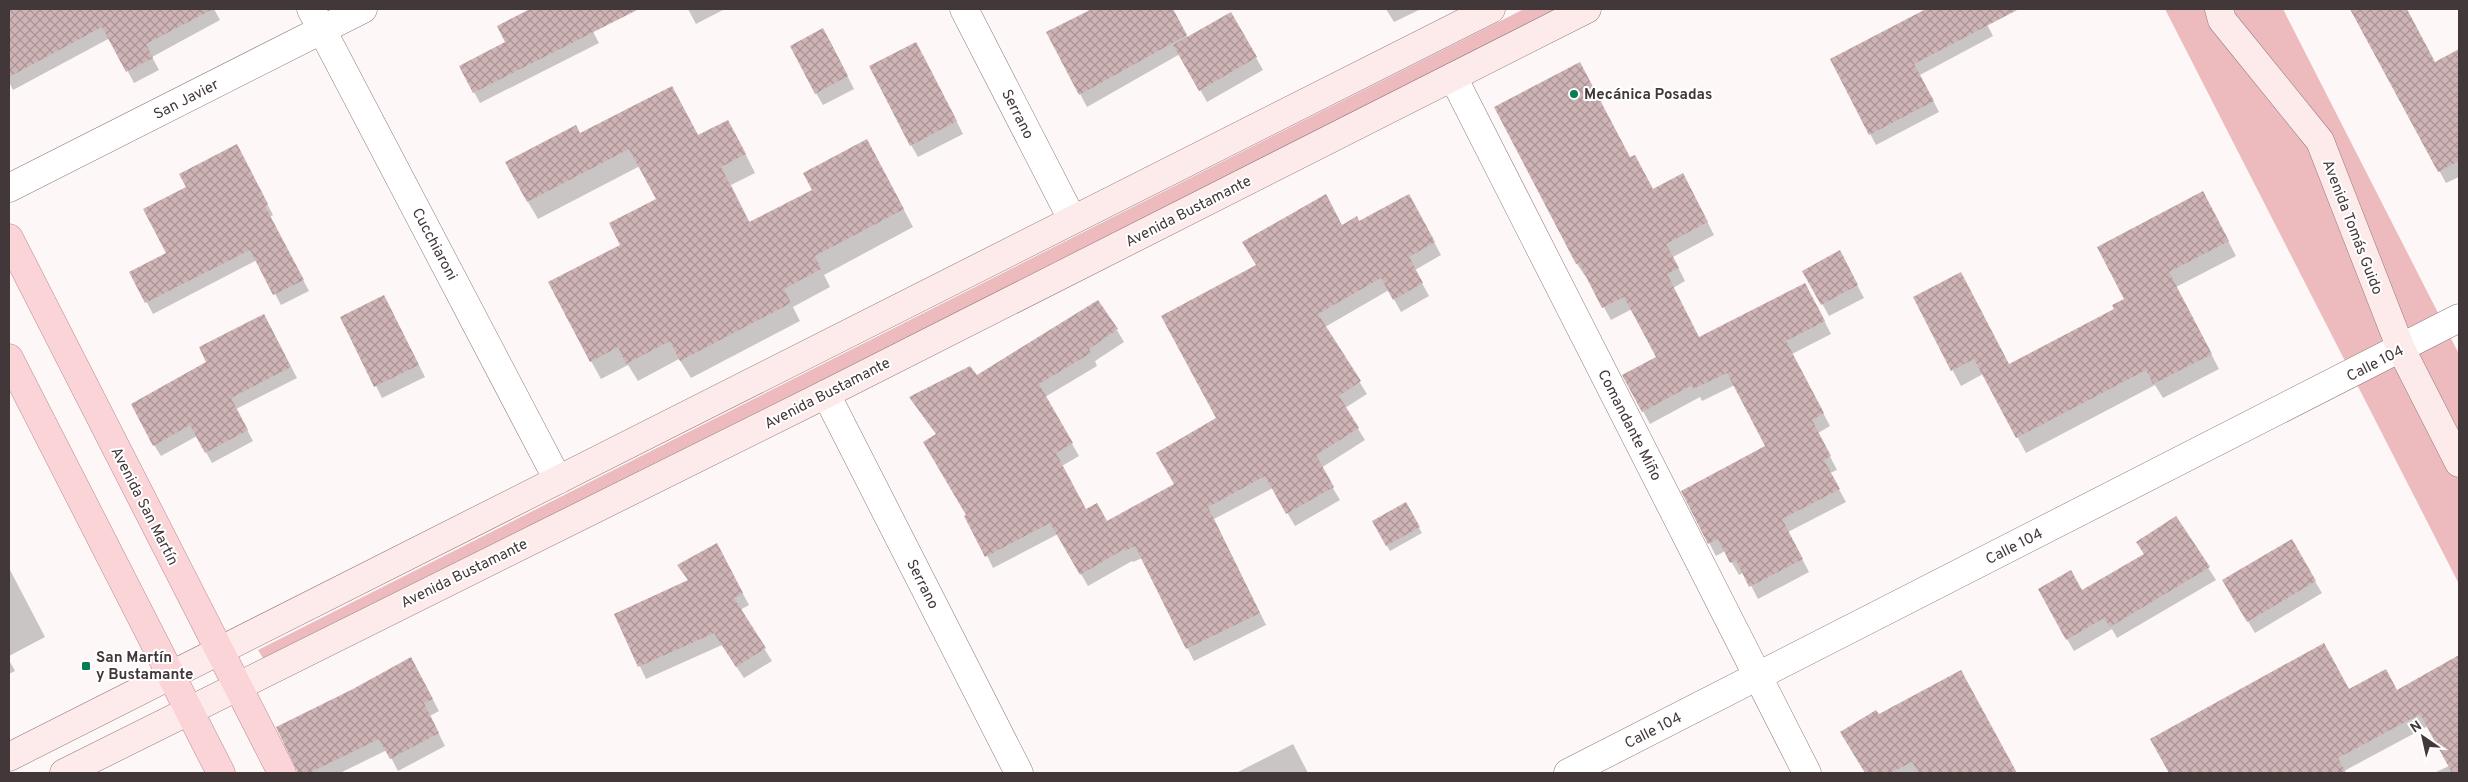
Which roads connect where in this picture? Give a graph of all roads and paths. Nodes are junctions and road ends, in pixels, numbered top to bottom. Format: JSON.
{"nodes":[{"id":1,"x":363,"y":9,"type":"edge"},
{"id":2,"x":964,"y":9,"type":"edge"},
{"id":3,"x":1491,"y":9,"type":"edge"},
{"id":4,"x":1587,"y":9,"type":"edge"},
{"id":5,"x":2219,"y":9,"type":"edge"},
{"id":6,"x":317,"y":19,"type":"edge"},
{"id":7,"x":1453,"y":77,"type":"junction"},
{"id":8,"x":9,"y":188,"type":"edge"},
{"id":9,"x":1072,"y":219,"type":"junction"},
{"id":10,"x":9,"y":238,"type":"edge"},
{"id":11,"x":2459,"y":318,"type":"edge"},
{"id":12,"x":2401,"y":349,"type":"junction"},
{"id":13,"x":9,"y":358,"type":"edge"},
{"id":14,"x":826,"y":394,"type":"junction"},
{"id":15,"x":2459,"y":463,"type":"edge"},
{"id":16,"x":558,"y":480,"type":"junction"},
{"id":17,"x":218,"y":649,"type":"junction"},
{"id":18,"x":170,"y":674,"type":"junction"},
{"id":19,"x":1758,"y":677,"type":"junction"},
{"id":20,"x":237,"y":685,"type":"junction"},
{"id":21,"x":189,"y":710,"type":"junction"},
{"id":22,"x":9,"y":757,"type":"edge"},
{"id":23,"x":64,"y":773,"type":"edge"},
{"id":24,"x":221,"y":773,"type":"edge"},
{"id":25,"x":282,"y":773,"type":"edge"},
{"id":26,"x":1019,"y":773,"type":"edge"},
{"id":27,"x":1568,"y":773,"type":"edge"},
{"id":28,"x":1807,"y":773,"type":"edge"}],
"edges":[{"from":1,"to":6,"type":"street","name":"San Javier"},
{"from":2,"to":9,"type":"street","name":"Serrano"},
{"from":3,"to":9,"type":"main road"},
{"from":4,"to":7,"type":"main road","name":"Avenida Bustamante"},
{"from":5,"to":12,"type":"main road","name":"Avenida Tomás Guido"},
{"from":6,"to":8,"type":"street","name":"San Javier"},
{"from":6,"to":16,"type":"street","name":"Cucchiaroni"},
{"from":7,"to":14,"type":"main road","name":"Avenida Bustamante"},
{"from":7,"to":19,"type":"street","name":"Comandante Miño"},
{"from":9,"to":16,"type":"main road"},
{"from":10,"to":17,"type":"main road","name":"Avenida San Martín"},
{"from":11,"to":12,"type":"street","name":"Calle 104"},
{"from":12,"to":15,"type":"main road","name":"Avenida Tomás Guido"},
{"from":12,"to":19,"type":"street","name":"Calle 104"},
{"from":13,"to":18,"type":"main road"},
{"from":14,"to":20,"type":"main road","name":"Avenida Bustamante"},
{"from":14,"to":26,"type":"street","name":"Serrano"},
{"from":16,"to":17,"type":"main road"},
{"from":17,"to":18,"type":"main road"},
{"from":17,"to":20,"type":"main road","name":"Avenida San Martín"},
{"from":18,"to":21,"type":"main road"},
{"from":18,"to":22,"type":"main road"},
{"from":19,"to":27,"type":"street","name":"Calle 104"},
{"from":19,"to":28,"type":"street","name":"Comandante Miño"},
{"from":20,"to":21,"type":"main road","name":"Avenida Bustamante"},
{"from":20,"to":25,"type":"main road","name":"Avenida San Martín"},
{"from":21,"to":23,"type":"main road","name":"Avenida Bustamante"},
{"from":21,"to":24,"type":"main road"}]}
